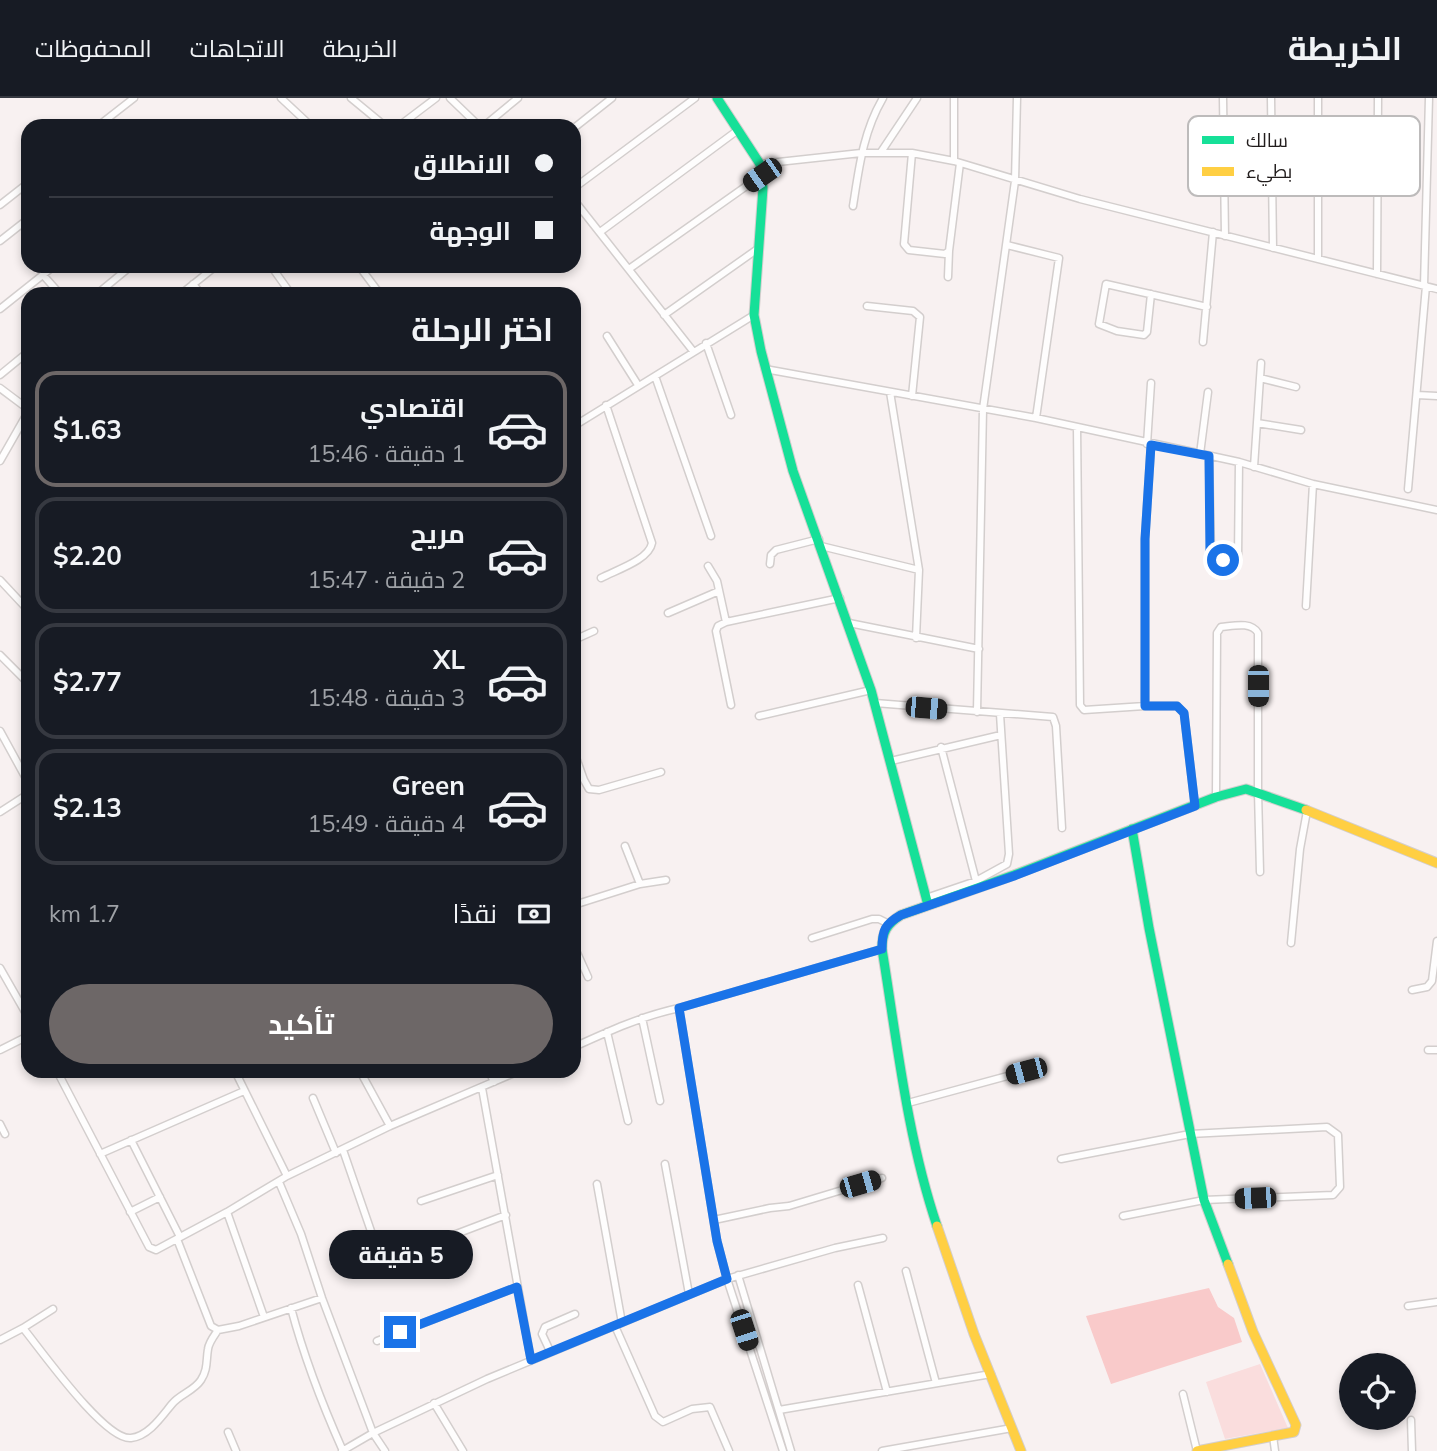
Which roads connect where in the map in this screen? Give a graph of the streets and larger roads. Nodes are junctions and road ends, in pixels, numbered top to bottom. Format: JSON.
{"nodes":[{"id":1,"x":134,"y":98,"type":"edge"},
{"id":2,"x":281,"y":98,"type":"edge"},
{"id":3,"x":351,"y":98,"type":"edge"},
{"id":4,"x":419,"y":98,"type":"edge"},
{"id":5,"x":436,"y":98,"type":"edge"},
{"id":6,"x":450,"y":98,"type":"edge"},
{"id":7,"x":518,"y":98,"type":"edge"},
{"id":8,"x":612,"y":98,"type":"edge"},
{"id":9,"x":695,"y":98,"type":"edge"},
{"id":10,"x":717,"y":98,"type":"edge"},
{"id":11,"x":883,"y":98,"type":"edge"},
{"id":12,"x":917,"y":98,"type":"edge"},
{"id":13,"x":954,"y":98,"type":"edge"},
{"id":14,"x":1017,"y":98,"type":"edge"},
{"id":15,"x":1223,"y":98,"type":"edge"},
{"id":16,"x":1271,"y":98,"type":"edge"},
{"id":17,"x":1318,"y":98,"type":"edge"},
{"id":18,"x":1378,"y":98,"type":"edge"},
{"id":19,"x":1429,"y":98,"type":"edge"},
{"id":20,"x":426,"y":104,"type":"junction"},
{"id":21,"x":1222,"y":116,"type":"edge"},
{"id":22,"x":1270,"y":116,"type":"edge"},
{"id":23,"x":1318,"y":116,"type":"edge"},
{"id":24,"x":1378,"y":116,"type":"edge"},
{"id":25,"x":107,"y":119,"type":"edge"},
{"id":26,"x":304,"y":119,"type":"edge"},
{"id":27,"x":376,"y":119,"type":"edge"},
{"id":28,"x":408,"y":119,"type":"edge"},
{"id":29,"x":473,"y":119,"type":"edge"},
{"id":30,"x":490,"y":119,"type":"edge"},
{"id":31,"x":581,"y":122,"type":"edge"},
{"id":32,"x":738,"y":130,"type":"junction"},
{"id":33,"x":881,"y":152,"type":"junction"},
{"id":34,"x":861,"y":153,"type":"junction"},
{"id":35,"x":912,"y":153,"type":"junction"},
{"id":36,"x":957,"y":162,"type":"junction"},
{"id":37,"x":760,"y":164,"type":"junction"},
{"id":38,"x":762,"y":175,"type":"junction"},
{"id":39,"x":1015,"y":181,"type":"junction"},
{"id":40,"x":581,"y":183,"type":"edge"},
{"id":41,"x":21,"y":188,"type":"edge"},
{"id":42,"x":1224,"y":196,"type":"edge"},
{"id":43,"x":1272,"y":196,"type":"edge"},
{"id":44,"x":1318,"y":196,"type":"edge"},
{"id":45,"x":1377,"y":196,"type":"edge"},
{"id":46,"x":0,"y":205,"type":"edge"},
{"id":47,"x":853,"y":206,"type":"dead end"},
{"id":48,"x":581,"y":209,"type":"edge"},
{"id":49,"x":21,"y":224,"type":"edge"},
{"id":50,"x":600,"y":232,"type":"junction"},
{"id":51,"x":1213,"y":232,"type":"junction"},
{"id":52,"x":1225,"y":236,"type":"junction"},
{"id":53,"x":0,"y":241,"type":"edge"},
{"id":54,"x":1007,"y":245,"type":"junction"},
{"id":55,"x":759,"y":248,"type":"junction"},
{"id":56,"x":1273,"y":248,"type":"junction"},
{"id":57,"x":949,"y":251,"type":"junction"},
{"id":58,"x":1318,"y":259,"type":"junction"},
{"id":59,"x":629,"y":269,"type":"junction"},
{"id":60,"x":45,"y":273,"type":"edge"},
{"id":61,"x":122,"y":273,"type":"edge"},
{"id":62,"x":206,"y":273,"type":"edge"},
{"id":63,"x":1377,"y":274,"type":"junction"},
{"id":64,"x":43,"y":275,"type":"junction"},
{"id":65,"x":948,"y":277,"type":"dead end"},
{"id":66,"x":193,"y":284,"type":"junction"},
{"id":67,"x":1425,"y":286,"type":"junction"},
{"id":68,"x":28,"y":287,"type":"edge"},
{"id":69,"x":54,"y":287,"type":"edge"},
{"id":70,"x":106,"y":287,"type":"edge"},
{"id":71,"x":189,"y":287,"type":"edge"},
{"id":72,"x":195,"y":287,"type":"edge"},
{"id":73,"x":1437,"y":289,"type":"edge"},
{"id":74,"x":21,"y":292,"type":"edge"},
{"id":75,"x":1151,"y":294,"type":"junction"},
{"id":76,"x":867,"y":306,"type":"dead end"},
{"id":77,"x":1207,"y":307,"type":"junction"},
{"id":78,"x":0,"y":309,"type":"edge"},
{"id":79,"x":664,"y":315,"type":"junction"},
{"id":80,"x":754,"y":315,"type":"junction"},
{"id":81,"x":607,"y":336,"type":"dead end"},
{"id":82,"x":1203,"y":342,"type":"dead end"},
{"id":83,"x":706,"y":344,"type":"junction"},
{"id":84,"x":693,"y":351,"type":"junction"},
{"id":85,"x":21,"y":358,"type":"edge"},
{"id":86,"x":1261,"y":363,"type":"dead end"},
{"id":87,"x":765,"y":369,"type":"junction"},
{"id":88,"x":0,"y":375,"type":"edge"},
{"id":89,"x":654,"y":376,"type":"junction"},
{"id":90,"x":1260,"y":378,"type":"junction"},
{"id":91,"x":1151,"y":383,"type":"dead end"},
{"id":92,"x":638,"y":385,"type":"junction"},
{"id":93,"x":1296,"y":387,"type":"dead end"},
{"id":94,"x":0,"y":388,"type":"edge"},
{"id":95,"x":890,"y":391,"type":"junction"},
{"id":96,"x":1208,"y":392,"type":"dead end"},
{"id":97,"x":1417,"y":395,"type":"junction"},
{"id":98,"x":912,"y":396,"type":"junction"},
{"id":99,"x":1437,"y":396,"type":"edge"},
{"id":100,"x":21,"y":405,"type":"edge"},
{"id":101,"x":606,"y":405,"type":"junction"},
{"id":102,"x":983,"y":409,"type":"junction"},
{"id":103,"x":731,"y":415,"type":"dead end"},
{"id":104,"x":1036,"y":418,"type":"junction"},
{"id":105,"x":581,"y":421,"type":"edge"},
{"id":106,"x":1257,"y":423,"type":"junction"},
{"id":107,"x":21,"y":424,"type":"edge"},
{"id":108,"x":1077,"y":427,"type":"junction"},
{"id":109,"x":1301,"y":430,"type":"dead end"},
{"id":110,"x":1149,"y":444,"type":"junction"},
{"id":111,"x":1200,"y":454,"type":"junction"},
{"id":112,"x":1209,"y":456,"type":"junction"},
{"id":113,"x":0,"y":461,"type":"edge"},
{"id":114,"x":1238,"y":462,"type":"junction"},
{"id":115,"x":1254,"y":467,"type":"junction"},
{"id":116,"x":1313,"y":484,"type":"junction"},
{"id":117,"x":1408,"y":489,"type":"dead end"},
{"id":118,"x":1437,"y":510,"type":"edge"},
{"id":119,"x":711,"y":536,"type":"dead end"},
{"id":120,"x":820,"y":542,"type":"junction"},
{"id":121,"x":769,"y":564,"type":"dead end"},
{"id":122,"x":708,"y":566,"type":"dead end"},
{"id":123,"x":919,"y":570,"type":"junction"},
{"id":124,"x":601,"y":578,"type":"dead end"},
{"id":125,"x":0,"y":580,"type":"edge"},
{"id":126,"x":719,"y":592,"type":"junction"},
{"id":127,"x":840,"y":598,"type":"junction"},
{"id":128,"x":21,"y":602,"type":"edge"},
{"id":129,"x":1306,"y":606,"type":"dead end"},
{"id":130,"x":668,"y":612,"type":"dead end"},
{"id":131,"x":726,"y":622,"type":"junction"},
{"id":132,"x":849,"y":624,"type":"junction"},
{"id":133,"x":594,"y":631,"type":"dead end"},
{"id":134,"x":581,"y":637,"type":"edge"},
{"id":135,"x":916,"y":638,"type":"junction"},
{"id":136,"x":979,"y":649,"type":"junction"},
{"id":137,"x":0,"y":655,"type":"edge"},
{"id":138,"x":21,"y":676,"type":"edge"},
{"id":139,"x":872,"y":690,"type":"junction"},
{"id":140,"x":875,"y":703,"type":"junction"},
{"id":141,"x":731,"y":705,"type":"dead end"},
{"id":142,"x":1145,"y":706,"type":"junction"},
{"id":143,"x":978,"y":712,"type":"junction"},
{"id":144,"x":1000,"y":714,"type":"junction"},
{"id":145,"x":759,"y":716,"type":"dead end"},
{"id":146,"x":0,"y":732,"type":"edge"},
{"id":147,"x":1001,"y":735,"type":"junction"},
{"id":148,"x":941,"y":747,"type":"junction"},
{"id":149,"x":891,"y":761,"type":"junction"},
{"id":150,"x":21,"y":770,"type":"edge"},
{"id":151,"x":661,"y":772,"type":"dead end"},
{"id":152,"x":581,"y":774,"type":"edge"},
{"id":153,"x":1258,"y":792,"type":"junction"},
{"id":154,"x":1216,"y":797,"type":"junction"},
{"id":155,"x":21,"y":798,"type":"edge"},
{"id":156,"x":1195,"y":806,"type":"junction"},
{"id":157,"x":1307,"y":811,"type":"junction"},
{"id":158,"x":0,"y":812,"type":"edge"},
{"id":159,"x":1062,"y":828,"type":"dead end"},
{"id":160,"x":1132,"y":829,"type":"junction"},
{"id":161,"x":625,"y":846,"type":"dead end"},
{"id":162,"x":1437,"y":863,"type":"edge"},
{"id":163,"x":1260,"y":872,"type":"dead end"},
{"id":164,"x":666,"y":880,"type":"dead end"},
{"id":165,"x":976,"y":881,"type":"junction"},
{"id":166,"x":640,"y":884,"type":"junction"},
{"id":167,"x":581,"y":902,"type":"edge"},
{"id":168,"x":927,"y":902,"type":"junction"},
{"id":169,"x":887,"y":923,"type":"junction"},
{"id":170,"x":812,"y":938,"type":"dead end"},
{"id":171,"x":1437,"y":941,"type":"edge"},
{"id":172,"x":1291,"y":943,"type":"dead end"},
{"id":173,"x":882,"y":949,"type":"junction"},
{"id":174,"x":1437,"y":951,"type":"edge"},
{"id":175,"x":581,"y":962,"type":"edge"},
{"id":176,"x":0,"y":968,"type":"edge"},
{"id":177,"x":588,"y":977,"type":"dead end"},
{"id":178,"x":1412,"y":990,"type":"dead end"},
{"id":179,"x":21,"y":998,"type":"edge"},
{"id":180,"x":679,"y":1008,"type":"junction"},
{"id":181,"x":642,"y":1018,"type":"junction"},
{"id":182,"x":607,"y":1032,"type":"junction"},
{"id":183,"x":21,"y":1040,"type":"edge"},
{"id":184,"x":581,"y":1044,"type":"edge"},
{"id":185,"x":0,"y":1050,"type":"edge"},
{"id":186,"x":1427,"y":1050,"type":"dead end"},
{"id":187,"x":1437,"y":1050,"type":"edge"},
{"id":188,"x":1026,"y":1071,"type":"dead end"},
{"id":189,"x":61,"y":1078,"type":"edge"},
{"id":190,"x":238,"y":1078,"type":"edge"},
{"id":191,"x":364,"y":1078,"type":"edge"},
{"id":192,"x":492,"y":1078,"type":"edge"},
{"id":193,"x":503,"y":1078,"type":"edge"},
{"id":194,"x":494,"y":1082,"type":"junction"},
{"id":195,"x":482,"y":1088,"type":"junction"},
{"id":196,"x":244,"y":1091,"type":"junction"},
{"id":197,"x":313,"y":1098,"type":"dead end"},
{"id":198,"x":660,"y":1101,"type":"dead end"},
{"id":199,"x":908,"y":1103,"type":"junction"},
{"id":200,"x":628,"y":1121,"type":"dead end"},
{"id":201,"x":0,"y":1124,"type":"edge"},
{"id":202,"x":390,"y":1126,"type":"junction"},
{"id":203,"x":5,"y":1134,"type":"dead end"},
{"id":204,"x":1189,"y":1134,"type":"junction"},
{"id":205,"x":131,"y":1140,"type":"junction"},
{"id":206,"x":339,"y":1152,"type":"junction"},
{"id":207,"x":100,"y":1154,"type":"junction"},
{"id":208,"x":1061,"y":1159,"type":"dead end"},
{"id":209,"x":665,"y":1164,"type":"dead end"},
{"id":210,"x":498,"y":1175,"type":"junction"},
{"id":211,"x":288,"y":1176,"type":"junction"},
{"id":212,"x":882,"y":1178,"type":"dead end"},
{"id":213,"x":279,"y":1182,"type":"junction"},
{"id":214,"x":597,"y":1184,"type":"dead end"},
{"id":215,"x":160,"y":1197,"type":"junction"},
{"id":216,"x":1204,"y":1200,"type":"junction"},
{"id":217,"x":421,"y":1201,"type":"dead end"},
{"id":218,"x":130,"y":1212,"type":"junction"},
{"id":219,"x":227,"y":1212,"type":"junction"},
{"id":220,"x":506,"y":1215,"type":"junction"},
{"id":221,"x":1123,"y":1216,"type":"dead end"},
{"id":222,"x":714,"y":1220,"type":"junction"},
{"id":223,"x":178,"y":1238,"type":"junction"},
{"id":224,"x":883,"y":1238,"type":"dead end"},
{"id":225,"x":906,"y":1271,"type":"dead end"},
{"id":226,"x":738,"y":1275,"type":"junction"},
{"id":227,"x":727,"y":1279,"type":"junction"},
{"id":228,"x":858,"y":1284,"type":"dead end"},
{"id":229,"x":517,"y":1287,"type":"junction"},
{"id":230,"x":689,"y":1294,"type":"junction"},
{"id":231,"x":322,"y":1298,"type":"junction"},
{"id":232,"x":1437,"y":1302,"type":"edge"},
{"id":233,"x":1408,"y":1306,"type":"dead end"},
{"id":234,"x":291,"y":1308,"type":"junction"},
{"id":235,"x":53,"y":1309,"type":"dead end"},
{"id":236,"x":575,"y":1314,"type":"dead end"},
{"id":237,"x":264,"y":1317,"type":"junction"},
{"id":238,"x":618,"y":1324,"type":"junction"},
{"id":239,"x":0,"y":1328,"type":"edge"},
{"id":240,"x":23,"y":1328,"type":"junction"},
{"id":241,"x":218,"y":1330,"type":"junction"},
{"id":242,"x":2,"y":1338,"type":"edge"},
{"id":243,"x":377,"y":1341,"type":"dead end"},
{"id":244,"x":550,"y":1351,"type":"junction"},
{"id":245,"x":531,"y":1360,"type":"junction"},
{"id":246,"x":991,"y":1374,"type":"junction"},
{"id":247,"x":936,"y":1383,"type":"junction"},
{"id":248,"x":887,"y":1392,"type":"junction"},
{"id":249,"x":1184,"y":1394,"type":"dead end"},
{"id":250,"x":434,"y":1403,"type":"junction"},
{"id":251,"x":779,"y":1409,"type":"junction"},
{"id":252,"x":1012,"y":1427,"type":"junction"},
{"id":253,"x":1411,"y":1430,"type":"edge"},
{"id":254,"x":228,"y":1432,"type":"dead end"},
{"id":255,"x":373,"y":1433,"type":"junction"},
{"id":256,"x":1273,"y":1436,"type":"junction"},
{"id":257,"x":236,"y":1451,"type":"edge"},
{"id":258,"x":343,"y":1451,"type":"edge"},
{"id":259,"x":386,"y":1451,"type":"edge"},
{"id":260,"x":463,"y":1451,"type":"edge"},
{"id":261,"x":729,"y":1451,"type":"edge"},
{"id":262,"x":783,"y":1451,"type":"edge"},
{"id":263,"x":791,"y":1451,"type":"edge"},
{"id":264,"x":881,"y":1451,"type":"edge"},
{"id":265,"x":1021,"y":1451,"type":"edge"},
{"id":266,"x":1197,"y":1451,"type":"edge"},
{"id":267,"x":1275,"y":1451,"type":"edge"},
{"id":268,"x":1412,"y":1451,"type":"edge"}],
"edges":[{"from":1,"to":25,"type":"street"},
{"from":2,"to":26,"type":"street"},
{"from":3,"to":27,"type":"street"},
{"from":4,"to":20,"type":"street"},
{"from":5,"to":20,"type":"street"},
{"from":6,"to":29,"type":"street"},
{"from":7,"to":30,"type":"street"},
{"from":8,"to":31,"type":"street"},
{"from":9,"to":40,"type":"street"},
{"from":10,"to":32,"type":"street"},
{"from":11,"to":34,"type":"street"},
{"from":12,"to":33,"type":"street"},
{"from":13,"to":36,"type":"street"},
{"from":14,"to":39,"type":"street"},
{"from":15,"to":21,"type":"street"},
{"from":16,"to":22,"type":"street"},
{"from":17,"to":23,"type":"street"},
{"from":18,"to":24,"type":"street"},
{"from":19,"to":67,"type":"street"},
{"from":20,"to":28,"type":"street"},
{"from":32,"to":37,"type":"street"},
{"from":32,"to":50,"type":"street"},
{"from":33,"to":34,"type":"street"},
{"from":33,"to":35,"type":"street"},
{"from":34,"to":37,"type":"street"},
{"from":34,"to":47,"type":"street"},
{"from":35,"to":36,"type":"street"},
{"from":35,"to":57,"type":"street"},
{"from":36,"to":39,"type":"street"},
{"from":36,"to":57,"type":"street"},
{"from":37,"to":38,"type":"street"},
{"from":38,"to":55,"type":"street"},
{"from":38,"to":59,"type":"street"},
{"from":39,"to":51,"type":"street"},
{"from":39,"to":54,"type":"street"},
{"from":41,"to":46,"type":"street"},
{"from":42,"to":52,"type":"street"},
{"from":43,"to":56,"type":"street"},
{"from":44,"to":58,"type":"street"},
{"from":45,"to":63,"type":"street"},
{"from":48,"to":50,"type":"street"},
{"from":49,"to":53,"type":"street"},
{"from":50,"to":59,"type":"street"},
{"from":51,"to":52,"type":"street"},
{"from":51,"to":77,"type":"street"},
{"from":52,"to":56,"type":"street"},
{"from":54,"to":102,"type":"street"},
{"from":54,"to":104,"type":"street"},
{"from":55,"to":79,"type":"street"},
{"from":55,"to":80,"type":"street"},
{"from":56,"to":58,"type":"street"},
{"from":57,"to":65,"type":"street"},
{"from":58,"to":63,"type":"street"},
{"from":59,"to":79,"type":"street"},
{"from":60,"to":64,"type":"street"},
{"from":61,"to":70,"type":"street"},
{"from":62,"to":66,"type":"street"},
{"from":63,"to":67,"type":"street"},
{"from":64,"to":68,"type":"street"},
{"from":64,"to":69,"type":"street"},
{"from":66,"to":71,"type":"street"},
{"from":66,"to":72,"type":"street"},
{"from":67,"to":73,"type":"street"},
{"from":67,"to":97,"type":"street"},
{"from":74,"to":78,"type":"street"},
{"from":75,"to":75,"type":"street"},
{"from":75,"to":77,"type":"street"},
{"from":76,"to":98,"type":"street"},
{"from":77,"to":82,"type":"street"},
{"from":79,"to":84,"type":"street"},
{"from":80,"to":83,"type":"street"},
{"from":80,"to":87,"type":"street"},
{"from":81,"to":92,"type":"street"},
{"from":83,"to":84,"type":"street"},
{"from":83,"to":103,"type":"street"},
{"from":84,"to":89,"type":"street"},
{"from":85,"to":88,"type":"street"},
{"from":86,"to":90,"type":"street"},
{"from":87,"to":95,"type":"street"},
{"from":87,"to":120,"type":"street"},
{"from":89,"to":92,"type":"street"},
{"from":89,"to":119,"type":"street"},
{"from":90,"to":93,"type":"street"},
{"from":90,"to":106,"type":"street"},
{"from":91,"to":110,"type":"street"},
{"from":92,"to":101,"type":"street"},
{"from":94,"to":100,"type":"street"},
{"from":95,"to":98,"type":"street"},
{"from":95,"to":123,"type":"street"},
{"from":96,"to":111,"type":"street"},
{"from":97,"to":99,"type":"street"},
{"from":97,"to":117,"type":"street"},
{"from":98,"to":102,"type":"street"},
{"from":101,"to":105,"type":"street"},
{"from":101,"to":124,"type":"street"},
{"from":102,"to":104,"type":"street"},
{"from":102,"to":136,"type":"street"},
{"from":104,"to":108,"type":"street"},
{"from":106,"to":109,"type":"street"},
{"from":106,"to":115,"type":"street"},
{"from":107,"to":113,"type":"street"},
{"from":108,"to":110,"type":"street"},
{"from":108,"to":142,"type":"street"},
{"from":110,"to":111,"type":"street"},
{"from":110,"to":142,"type":"street"},
{"from":111,"to":112,"type":"street"},
{"from":112,"to":114,"type":"street"},
{"from":112,"to":114,"type":"street"},
{"from":114,"to":115,"type":"street"},
{"from":115,"to":116,"type":"street"},
{"from":116,"to":118,"type":"street"},
{"from":116,"to":129,"type":"street"},
{"from":120,"to":121,"type":"street"},
{"from":120,"to":123,"type":"street"},
{"from":120,"to":127,"type":"street"},
{"from":122,"to":126,"type":"street"},
{"from":123,"to":135,"type":"street"},
{"from":125,"to":128,"type":"street"},
{"from":126,"to":130,"type":"street"},
{"from":126,"to":131,"type":"street"},
{"from":127,"to":131,"type":"street"},
{"from":127,"to":132,"type":"street"},
{"from":131,"to":141,"type":"street"},
{"from":132,"to":135,"type":"street"},
{"from":132,"to":139,"type":"street"},
{"from":133,"to":134,"type":"street"},
{"from":135,"to":136,"type":"street"},
{"from":136,"to":143,"type":"street"},
{"from":137,"to":138,"type":"street"},
{"from":139,"to":140,"type":"street"},
{"from":139,"to":145,"type":"street"},
{"from":140,"to":143,"type":"street"},
{"from":140,"to":149,"type":"street"},
{"from":142,"to":156,"type":"street"},
{"from":143,"to":144,"type":"street"},
{"from":144,"to":147,"type":"street"},
{"from":144,"to":159,"type":"street"},
{"from":146,"to":150,"type":"street"},
{"from":147,"to":148,"type":"street"},
{"from":147,"to":165,"type":"street"},
{"from":148,"to":149,"type":"street"},
{"from":148,"to":165,"type":"street"},
{"from":149,"to":168,"type":"street"},
{"from":151,"to":152,"type":"street"},
{"from":153,"to":154,"type":"street"},
{"from":153,"to":154,"type":"street"},
{"from":153,"to":157,"type":"street"},
{"from":153,"to":163,"type":"street"},
{"from":154,"to":156,"type":"street"},
{"from":155,"to":158,"type":"street"},
{"from":156,"to":160,"type":"street"},
{"from":157,"to":162,"type":"street"},
{"from":157,"to":172,"type":"street"},
{"from":160,"to":168,"type":"street"},
{"from":160,"to":204,"type":"street"},
{"from":161,"to":166,"type":"street"},
{"from":164,"to":166,"type":"street"},
{"from":165,"to":168,"type":"street"},
{"from":166,"to":167,"type":"street"},
{"from":168,"to":169,"type":"street"},
{"from":169,"to":170,"type":"street"},
{"from":169,"to":173,"type":"street"},
{"from":171,"to":174,"type":"street"},
{"from":173,"to":180,"type":"street"},
{"from":173,"to":199,"type":"street"},
{"from":174,"to":178,"type":"street"},
{"from":175,"to":177,"type":"street"},
{"from":176,"to":179,"type":"street"},
{"from":180,"to":181,"type":"street"},
{"from":180,"to":222,"type":"street"},
{"from":181,"to":182,"type":"street"},
{"from":181,"to":198,"type":"street"},
{"from":182,"to":184,"type":"street"},
{"from":182,"to":200,"type":"street"},
{"from":183,"to":185,"type":"street"},
{"from":186,"to":187,"type":"street"},
{"from":188,"to":199,"type":"street"},
{"from":189,"to":207,"type":"street"},
{"from":190,"to":196,"type":"street"},
{"from":191,"to":202,"type":"street"},
{"from":192,"to":194,"type":"street"},
{"from":193,"to":194,"type":"street"},
{"from":194,"to":195,"type":"street"},
{"from":195,"to":202,"type":"street"},
{"from":195,"to":210,"type":"street"},
{"from":196,"to":205,"type":"street"},
{"from":196,"to":211,"type":"street"},
{"from":197,"to":206,"type":"street"},
{"from":199,"to":246,"type":"street"},
{"from":201,"to":203,"type":"street"},
{"from":202,"to":206,"type":"street"},
{"from":204,"to":208,"type":"street"},
{"from":204,"to":216,"type":"street"},
{"from":204,"to":216,"type":"street"},
{"from":205,"to":207,"type":"street"},
{"from":205,"to":215,"type":"street"},
{"from":206,"to":211,"type":"street"},
{"from":206,"to":220,"type":"street"},
{"from":207,"to":218,"type":"street"},
{"from":209,"to":230,"type":"street"},
{"from":210,"to":217,"type":"street"},
{"from":210,"to":220,"type":"street"},
{"from":211,"to":213,"type":"street"},
{"from":212,"to":222,"type":"street"},
{"from":213,"to":219,"type":"street"},
{"from":213,"to":231,"type":"street"},
{"from":214,"to":238,"type":"street"},
{"from":215,"to":218,"type":"street"},
{"from":215,"to":223,"type":"street"},
{"from":216,"to":221,"type":"street"},
{"from":216,"to":256,"type":"street"},
{"from":218,"to":223,"type":"street"},
{"from":219,"to":223,"type":"street"},
{"from":219,"to":237,"type":"street"},
{"from":220,"to":229,"type":"street"},
{"from":222,"to":227,"type":"street"},
{"from":223,"to":241,"type":"street"},
{"from":224,"to":226,"type":"street"},
{"from":225,"to":247,"type":"street"},
{"from":226,"to":227,"type":"street"},
{"from":226,"to":251,"type":"street"},
{"from":227,"to":230,"type":"street"},
{"from":227,"to":262,"type":"street"},
{"from":228,"to":248,"type":"street"},
{"from":229,"to":243,"type":"street"},
{"from":229,"to":245,"type":"street"},
{"from":230,"to":238,"type":"street"},
{"from":231,"to":234,"type":"street"},
{"from":231,"to":255,"type":"street"},
{"from":232,"to":233,"type":"street"},
{"from":234,"to":237,"type":"street"},
{"from":234,"to":258,"type":"street"},
{"from":235,"to":240,"type":"street"},
{"from":236,"to":244,"type":"street"},
{"from":237,"to":241,"type":"street"},
{"from":238,"to":244,"type":"street"},
{"from":238,"to":261,"type":"street"},
{"from":239,"to":242,"type":"street"},
{"from":240,"to":241,"type":"street"},
{"from":240,"to":242,"type":"street"},
{"from":244,"to":245,"type":"street"},
{"from":245,"to":250,"type":"street"},
{"from":246,"to":247,"type":"street"},
{"from":246,"to":252,"type":"street"},
{"from":247,"to":248,"type":"street"},
{"from":248,"to":251,"type":"street"},
{"from":249,"to":266,"type":"street"},
{"from":250,"to":255,"type":"street"},
{"from":250,"to":260,"type":"street"},
{"from":251,"to":263,"type":"street"},
{"from":252,"to":264,"type":"street"},
{"from":252,"to":265,"type":"street"},
{"from":253,"to":268,"type":"street"},
{"from":254,"to":257,"type":"street"},
{"from":255,"to":258,"type":"street"},
{"from":255,"to":259,"type":"street"},
{"from":256,"to":266,"type":"street"},
{"from":256,"to":267,"type":"street"}]}
